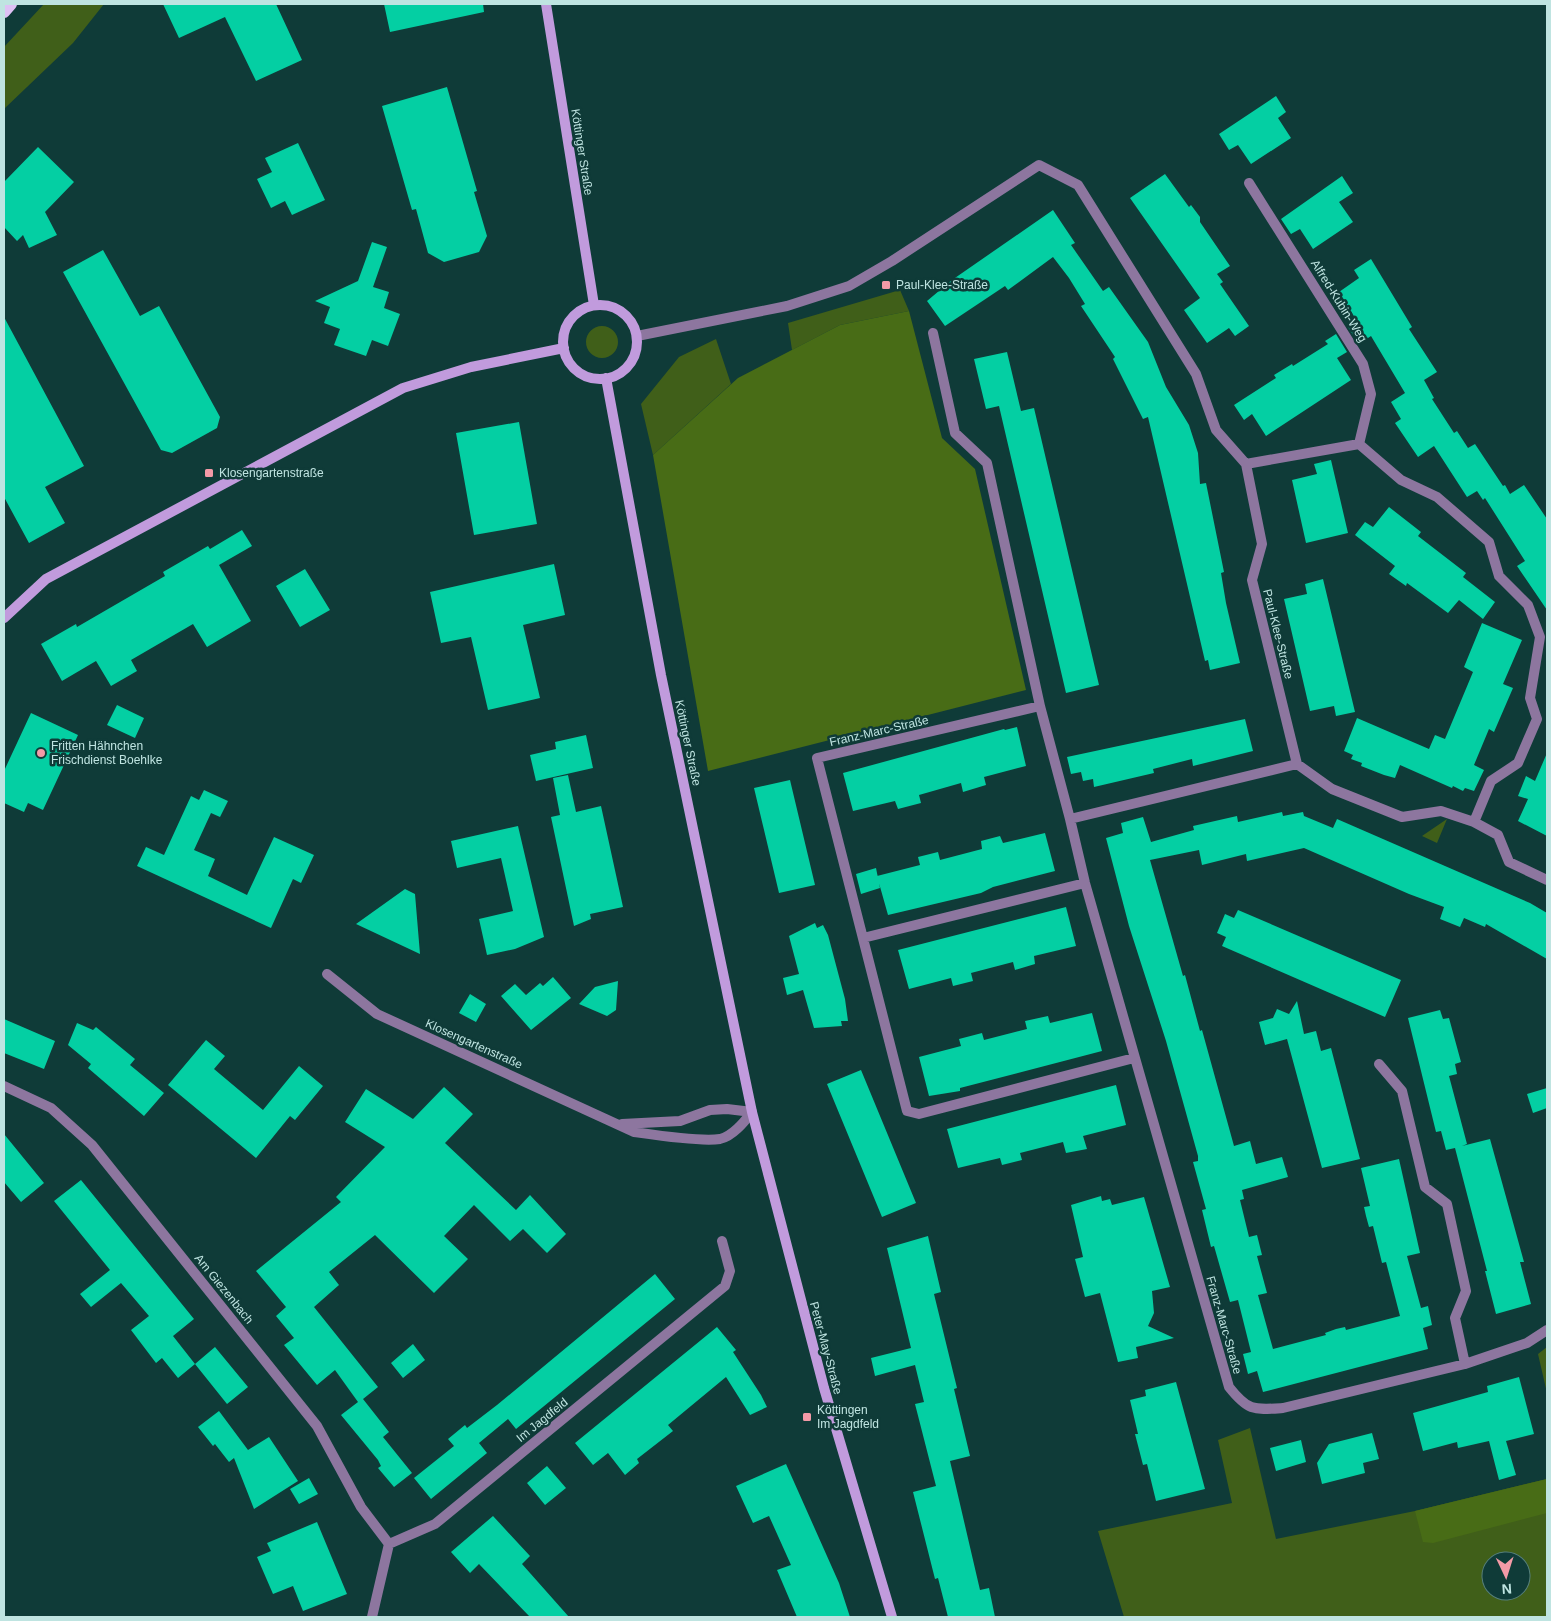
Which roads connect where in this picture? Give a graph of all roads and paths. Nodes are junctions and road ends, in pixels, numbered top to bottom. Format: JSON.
{"nodes":[{"id":1,"x":11,"y":4,"type":"edge"},
{"id":2,"x":546,"y":4,"type":"edge"},
{"id":3,"x":4,"y":12,"type":"edge"},
{"id":4,"x":1249,"y":183,"type":"dead end"},
{"id":5,"x":594,"y":305,"type":"junction"},
{"id":6,"x":933,"y":334,"type":"dead end"},
{"id":7,"x":637,"y":336,"type":"junction"},
{"id":8,"x":564,"y":348,"type":"junction"},
{"id":9,"x":606,"y":378,"type":"junction"},
{"id":10,"x":1359,"y":444,"type":"junction"},
{"id":11,"x":1246,"y":464,"type":"junction"},
{"id":12,"x":4,"y":618,"type":"edge"},
{"id":13,"x":1040,"y":706,"type":"junction"},
{"id":14,"x":1297,"y":764,"type":"junction"},
{"id":15,"x":1070,"y":819,"type":"junction"},
{"id":16,"x":1474,"y":822,"type":"junction"},
{"id":17,"x":1547,"y":880,"type":"edge"},
{"id":18,"x":1085,"y":883,"type":"junction"},
{"id":19,"x":863,"y":938,"type":"junction"},
{"id":20,"x":327,"y":974,"type":"dead end"},
{"id":21,"x":1134,"y":1058,"type":"junction"},
{"id":22,"x":1379,"y":1064,"type":"dead end"},
{"id":23,"x":4,"y":1086,"type":"edge"},
{"id":24,"x":752,"y":1112,"type":"junction"},
{"id":25,"x":619,"y":1124,"type":"junction"},
{"id":26,"x":722,"y":1241,"type":"dead end"},
{"id":27,"x":1547,"y":1330,"type":"edge"},
{"id":28,"x":1465,"y":1364,"type":"junction"},
{"id":29,"x":389,"y":1544,"type":"junction"},
{"id":30,"x":372,"y":1617,"type":"edge"},
{"id":31,"x":892,"y":1617,"type":"edge"}],
"edges":[{"from":1,"to":3,"type":"main road"},
{"from":2,"to":5,"type":"main road","name":"Köttinger Straße"},
{"from":4,"to":10,"type":"street","name":"Alfred-Kubin-Weg"},
{"from":5,"to":7,"type":"main road"},
{"from":5,"to":8,"type":"main road"},
{"from":6,"to":13,"type":"street","name":"Franz-Marc-Straße"},
{"from":7,"to":9,"type":"main road"},
{"from":7,"to":11,"type":"street"},
{"from":8,"to":9,"type":"main road"},
{"from":8,"to":12,"type":"main road"},
{"from":9,"to":24,"type":"main road","name":"Köttinger Straße"},
{"from":10,"to":11,"type":"street"},
{"from":10,"to":16,"type":"street"},
{"from":11,"to":14,"type":"street","name":"Paul-Klee-Straße"},
{"from":13,"to":15,"type":"street","name":"Franz-Marc-Straße"},
{"from":13,"to":19,"type":"street","name":"Franz-Marc-Straße"},
{"from":14,"to":15,"type":"street"},
{"from":14,"to":16,"type":"street"},
{"from":15,"to":18,"type":"street","name":"Franz-Marc-Straße"},
{"from":16,"to":17,"type":"street"},
{"from":18,"to":19,"type":"street"},
{"from":18,"to":21,"type":"street","name":"Franz-Marc-Straße"},
{"from":19,"to":21,"type":"street","name":"Franz-Marc-Straße"},
{"from":20,"to":25,"type":"street","name":"Klosengartenstraße"},
{"from":21,"to":28,"type":"street","name":"Franz-Marc-Straße"},
{"from":22,"to":28,"type":"street"},
{"from":23,"to":29,"type":"street","name":"Am Giezenbach"},
{"from":24,"to":25,"type":"street","name":"Klosengartenstraße"},
{"from":24,"to":25,"type":"street","name":"Klosengartenstraße"},
{"from":24,"to":31,"type":"main road","name":"Peter-May-Straße"},
{"from":26,"to":29,"type":"street","name":"Im Jagdfeld"},
{"from":27,"to":28,"type":"street","name":"Franz-Marc-Straße"},
{"from":29,"to":30,"type":"street"}]}
